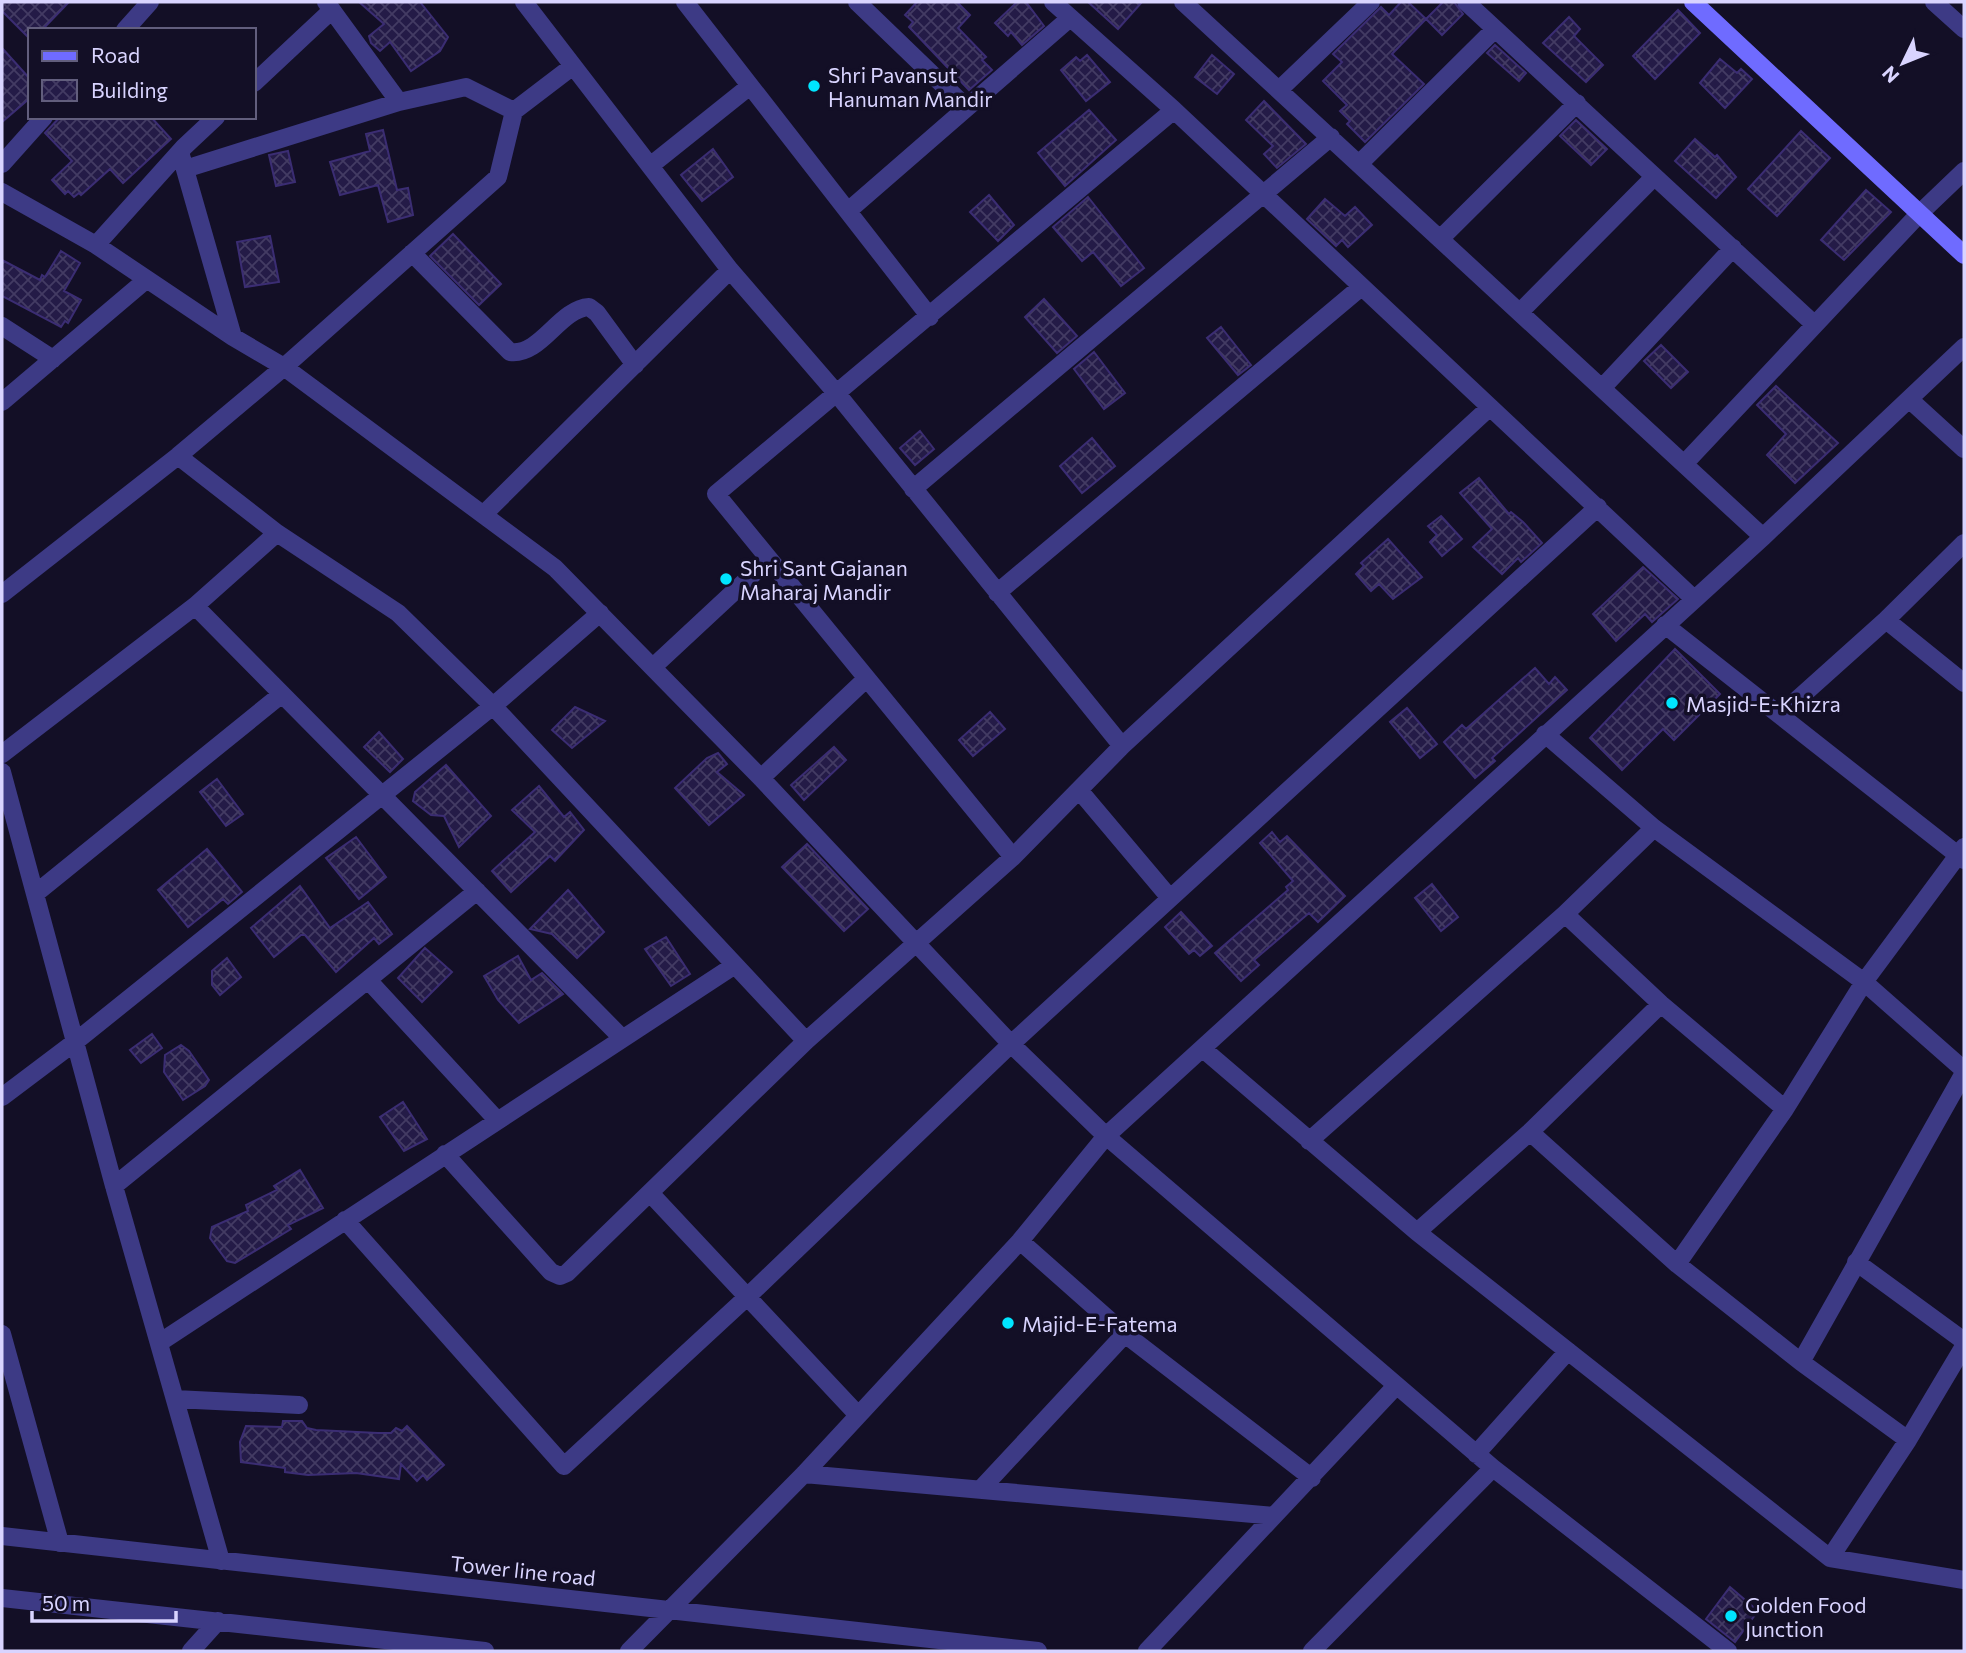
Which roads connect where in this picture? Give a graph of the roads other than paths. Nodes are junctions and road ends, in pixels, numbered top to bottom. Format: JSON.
{"nodes":[{"id":1,"x":150,"y":2,"type":"edge"},
{"id":2,"x":524,"y":2,"type":"edge"},
{"id":3,"x":685,"y":2,"type":"edge"},
{"id":4,"x":857,"y":2,"type":"edge"},
{"id":5,"x":1053,"y":2,"type":"edge"},
{"id":6,"x":1183,"y":2,"type":"edge"},
{"id":7,"x":1371,"y":2,"type":"edge"},
{"id":8,"x":1466,"y":2,"type":"edge"},
{"id":9,"x":1693,"y":2,"type":"edge"},
{"id":10,"x":1934,"y":2,"type":"edge"},
{"id":11,"x":329,"y":6,"type":"edge"},
{"id":12,"x":1070,"y":18,"type":"junction"},
{"id":13,"x":127,"y":28,"type":"edge"},
{"id":14,"x":1495,"y":29,"type":"junction"},
{"id":15,"x":1964,"y":29,"type":"edge"},
{"id":16,"x":573,"y":66,"type":"junction"},
{"id":17,"x":256,"y":81,"type":"edge"},
{"id":18,"x":750,"y":86,"type":"junction"},
{"id":19,"x":1280,"y":89,"type":"junction"},
{"id":20,"x":398,"y":102,"type":"junction"},
{"id":21,"x":1577,"y":103,"type":"junction"},
{"id":22,"x":966,"y":107,"type":"junction"},
{"id":23,"x":1174,"y":110,"type":"junction"},
{"id":24,"x":513,"y":111,"type":"junction"},
{"id":25,"x":42,"y":119,"type":"edge"},
{"id":26,"x":214,"y":119,"type":"edge"},
{"id":27,"x":1331,"y":137,"type":"junction"},
{"id":28,"x":182,"y":160,"type":"junction"},
{"id":29,"x":1360,"y":163,"type":"junction"},
{"id":30,"x":2,"y":164,"type":"edge"},
{"id":31,"x":650,"y":166,"type":"junction"},
{"id":32,"x":1964,"y":171,"type":"edge"},
{"id":33,"x":1654,"y":177,"type":"junction"},
{"id":34,"x":2,"y":192,"type":"edge"},
{"id":35,"x":1262,"y":196,"type":"junction"},
{"id":36,"x":848,"y":211,"type":"junction"},
{"id":37,"x":1919,"y":214,"type":"junction"},
{"id":38,"x":1440,"y":239,"type":"junction"},
{"id":39,"x":96,"y":245,"type":"junction"},
{"id":40,"x":1733,"y":248,"type":"junction"},
{"id":41,"x":412,"y":253,"type":"junction"},
{"id":42,"x":1964,"y":255,"type":"edge"},
{"id":43,"x":730,"y":271,"type":"junction"},
{"id":44,"x":146,"y":280,"type":"junction"},
{"id":45,"x":1360,"y":288,"type":"junction"},
{"id":46,"x":1520,"y":312,"type":"junction"},
{"id":47,"x":930,"y":317,"type":"junction"},
{"id":48,"x":1814,"y":324,"type":"junction"},
{"id":49,"x":2,"y":326,"type":"edge"},
{"id":50,"x":233,"y":337,"type":"junction"},
{"id":51,"x":1964,"y":347,"type":"edge"},
{"id":52,"x":53,"y":359,"type":"junction"},
{"id":53,"x":635,"y":365,"type":"junction"},
{"id":54,"x":284,"y":367,"type":"junction"},
{"id":55,"x":1602,"y":387,"type":"junction"},
{"id":56,"x":838,"y":395,"type":"junction"},
{"id":57,"x":1909,"y":399,"type":"junction"},
{"id":58,"x":2,"y":402,"type":"edge"},
{"id":59,"x":1489,"y":408,"type":"junction"},
{"id":60,"x":1964,"y":449,"type":"edge"},
{"id":61,"x":178,"y":456,"type":"junction"},
{"id":62,"x":1684,"y":464,"type":"junction"},
{"id":63,"x":913,"y":489,"type":"junction"},
{"id":64,"x":1598,"y":507,"type":"junction"},
{"id":65,"x":484,"y":514,"type":"junction"},
{"id":66,"x":277,"y":533,"type":"junction"},
{"id":67,"x":1763,"y":537,"type":"junction"},
{"id":68,"x":1964,"y":543,"type":"edge"},
{"id":69,"x":769,"y":559,"type":"junction"},
{"id":70,"x":997,"y":593,"type":"junction"},
{"id":71,"x":2,"y":594,"type":"edge"},
{"id":72,"x":1693,"y":598,"type":"junction"},
{"id":73,"x":195,"y":606,"type":"junction"},
{"id":74,"x":600,"y":614,"type":"junction"},
{"id":75,"x":1886,"y":620,"type":"junction"},
{"id":76,"x":1665,"y":625,"type":"junction"},
{"id":77,"x":653,"y":667,"type":"junction"},
{"id":78,"x":866,"y":679,"type":"junction"},
{"id":79,"x":1964,"y":683,"type":"edge"},
{"id":80,"x":282,"y":694,"type":"junction"},
{"id":81,"x":493,"y":706,"type":"junction"},
{"id":82,"x":1780,"y":715,"type":"junction"},
{"id":83,"x":1545,"y":734,"type":"junction"},
{"id":84,"x":1122,"y":746,"type":"junction"},
{"id":85,"x":2,"y":754,"type":"edge"},
{"id":86,"x":2,"y":772,"type":"edge"},
{"id":87,"x":761,"y":778,"type":"junction"},
{"id":88,"x":1079,"y":790,"type":"junction"},
{"id":89,"x":382,"y":794,"type":"junction"},
{"id":90,"x":1654,"y":828,"type":"junction"},
{"id":91,"x":1963,"y":854,"type":"edge"},
{"id":92,"x":1013,"y":858,"type":"junction"},
{"id":93,"x":477,"y":891,"type":"junction"},
{"id":94,"x":34,"y":894,"type":"junction"},
{"id":95,"x":1170,"y":898,"type":"junction"},
{"id":96,"x":1564,"y":914,"type":"junction"},
{"id":97,"x":915,"y":945,"type":"junction"},
{"id":98,"x":735,"y":965,"type":"junction"},
{"id":99,"x":368,"y":980,"type":"junction"},
{"id":100,"x":1864,"y":982,"type":"junction"},
{"id":101,"x":1661,"y":1004,"type":"junction"},
{"id":102,"x":621,"y":1037,"type":"junction"},
{"id":103,"x":806,"y":1041,"type":"junction"},
{"id":104,"x":75,"y":1042,"type":"junction"},
{"id":105,"x":1011,"y":1044,"type":"junction"},
{"id":106,"x":1203,"y":1049,"type":"junction"},
{"id":107,"x":1964,"y":1071,"type":"edge"},
{"id":108,"x":2,"y":1097,"type":"edge"},
{"id":109,"x":1785,"y":1108,"type":"junction"},
{"id":110,"x":497,"y":1120,"type":"junction"},
{"id":111,"x":1530,"y":1132,"type":"junction"},
{"id":112,"x":1106,"y":1136,"type":"junction"},
{"id":113,"x":1309,"y":1141,"type":"junction"},
{"id":114,"x":445,"y":1154,"type":"junction"},
{"id":115,"x":114,"y":1186,"type":"junction"},
{"id":116,"x":650,"y":1193,"type":"junction"},
{"id":117,"x":345,"y":1220,"type":"junction"},
{"id":118,"x":1417,"y":1232,"type":"junction"},
{"id":119,"x":1020,"y":1241,"type":"junction"},
{"id":120,"x":1856,"y":1262,"type":"junction"},
{"id":121,"x":1677,"y":1264,"type":"junction"},
{"id":122,"x":746,"y":1298,"type":"junction"},
{"id":123,"x":2,"y":1334,"type":"edge"},
{"id":124,"x":1125,"y":1334,"type":"junction"},
{"id":125,"x":1964,"y":1341,"type":"edge"},
{"id":126,"x":159,"y":1343,"type":"junction"},
{"id":127,"x":1964,"y":1346,"type":"edge"},
{"id":128,"x":1568,"y":1351,"type":"junction"},
{"id":129,"x":5,"y":1362,"type":"edge"},
{"id":130,"x":1801,"y":1362,"type":"junction"},
{"id":131,"x":1395,"y":1387,"type":"junction"},
{"id":132,"x":175,"y":1399,"type":"junction"},
{"id":133,"x":299,"y":1405,"type":"dead end"},
{"id":134,"x":858,"y":1415,"type":"junction"},
{"id":135,"x":1908,"y":1440,"type":"junction"},
{"id":136,"x":1476,"y":1454,"type":"junction"},
{"id":137,"x":1493,"y":1468,"type":"junction"},
{"id":138,"x":804,"y":1474,"type":"junction"},
{"id":139,"x":1312,"y":1478,"type":"junction"},
{"id":140,"x":980,"y":1490,"type":"junction"},
{"id":141,"x":1274,"y":1516,"type":"junction"},
{"id":142,"x":2,"y":1536,"type":"edge"},
{"id":143,"x":60,"y":1543,"type":"junction"},
{"id":144,"x":1830,"y":1558,"type":"junction"},
{"id":145,"x":221,"y":1561,"type":"junction"},
{"id":146,"x":1964,"y":1580,"type":"edge"},
{"id":147,"x":2,"y":1598,"type":"edge"},
{"id":148,"x":671,"y":1608,"type":"junction"},
{"id":149,"x":218,"y":1621,"type":"junction"},
{"id":150,"x":191,"y":1651,"type":"edge"},
{"id":151,"x":485,"y":1651,"type":"edge"},
{"id":152,"x":629,"y":1651,"type":"edge"},
{"id":153,"x":1038,"y":1651,"type":"edge"},
{"id":154,"x":1147,"y":1651,"type":"edge"},
{"id":155,"x":1312,"y":1651,"type":"edge"},
{"id":156,"x":1728,"y":1651,"type":"edge"}],
"edges":[{"from":1,"to":13,"type":"street"},
{"from":2,"to":16,"type":"street"},
{"from":3,"to":18,"type":"street"},
{"from":4,"to":22,"type":"street"},
{"from":5,"to":12,"type":"street"},
{"from":6,"to":19,"type":"street"},
{"from":7,"to":19,"type":"street"},
{"from":8,"to":14,"type":"street"},
{"from":9,"to":37,"type":"street"},
{"from":10,"to":15,"type":"street"},
{"from":11,"to":17,"type":"street"},
{"from":11,"to":20,"type":"street"},
{"from":12,"to":22,"type":"street"},
{"from":12,"to":23,"type":"street"},
{"from":14,"to":21,"type":"street"},
{"from":14,"to":29,"type":"street"},
{"from":16,"to":24,"type":"street"},
{"from":16,"to":31,"type":"street"},
{"from":18,"to":31,"type":"street"},
{"from":18,"to":36,"type":"street"},
{"from":19,"to":27,"type":"street"},
{"from":20,"to":24,"type":"street"},
{"from":20,"to":28,"type":"street"},
{"from":21,"to":33,"type":"street"},
{"from":21,"to":38,"type":"street"},
{"from":22,"to":36,"type":"street"},
{"from":23,"to":35,"type":"street"},
{"from":23,"to":47,"type":"street"},
{"from":24,"to":41,"type":"street"},
{"from":25,"to":30,"type":"street"},
{"from":26,"to":28,"type":"street"},
{"from":27,"to":29,"type":"street"},
{"from":27,"to":35,"type":"street"},
{"from":28,"to":39,"type":"street"},
{"from":28,"to":50,"type":"street"},
{"from":29,"to":38,"type":"street"},
{"from":31,"to":43,"type":"street"},
{"from":32,"to":37,"type":"street"},
{"from":33,"to":40,"type":"street"},
{"from":33,"to":46,"type":"street"},
{"from":34,"to":39,"type":"street"},
{"from":35,"to":45,"type":"street"},
{"from":35,"to":63,"type":"street"},
{"from":36,"to":47,"type":"street"},
{"from":37,"to":42,"type":"street"},
{"from":37,"to":48,"type":"street"},
{"from":38,"to":46,"type":"street"},
{"from":39,"to":44,"type":"street"},
{"from":40,"to":48,"type":"street"},
{"from":40,"to":55,"type":"street"},
{"from":41,"to":53,"type":"street"},
{"from":41,"to":54,"type":"street"},
{"from":43,"to":53,"type":"street"},
{"from":43,"to":56,"type":"street"},
{"from":44,"to":50,"type":"street"},
{"from":44,"to":52,"type":"street"},
{"from":45,"to":59,"type":"street"},
{"from":45,"to":70,"type":"street"},
{"from":46,"to":55,"type":"street"},
{"from":47,"to":56,"type":"street"},
{"from":48,"to":62,"type":"street"},
{"from":49,"to":52,"type":"street"},
{"from":50,"to":54,"type":"street"},
{"from":51,"to":57,"type":"street"},
{"from":52,"to":58,"type":"street"},
{"from":53,"to":65,"type":"street"},
{"from":54,"to":61,"type":"street"},
{"from":54,"to":65,"type":"street"},
{"from":55,"to":62,"type":"street"},
{"from":56,"to":63,"type":"street"},
{"from":56,"to":69,"type":"street"},
{"from":57,"to":60,"type":"street"},
{"from":57,"to":67,"type":"street"},
{"from":59,"to":64,"type":"street"},
{"from":59,"to":84,"type":"street"},
{"from":61,"to":66,"type":"street"},
{"from":61,"to":71,"type":"street"},
{"from":62,"to":67,"type":"street"},
{"from":63,"to":70,"type":"street"},
{"from":64,"to":72,"type":"street"},
{"from":64,"to":95,"type":"street"},
{"from":65,"to":74,"type":"street"},
{"from":66,"to":73,"type":"street"},
{"from":66,"to":81,"type":"street"},
{"from":67,"to":72,"type":"street"},
{"from":68,"to":75,"type":"street"},
{"from":69,"to":77,"type":"street"},
{"from":69,"to":78,"type":"street"},
{"from":70,"to":84,"type":"street"},
{"from":72,"to":76,"type":"street"},
{"from":73,"to":80,"type":"street"},
{"from":73,"to":85,"type":"street"},
{"from":74,"to":77,"type":"street"},
{"from":74,"to":81,"type":"street"},
{"from":75,"to":79,"type":"street"},
{"from":75,"to":82,"type":"street"},
{"from":76,"to":82,"type":"street"},
{"from":76,"to":83,"type":"street"},
{"from":77,"to":87,"type":"street"},
{"from":78,"to":87,"type":"street"},
{"from":78,"to":92,"type":"street"},
{"from":80,"to":89,"type":"street"},
{"from":80,"to":94,"type":"street"},
{"from":81,"to":89,"type":"street"},
{"from":81,"to":98,"type":"street"},
{"from":82,"to":91,"type":"street"},
{"from":83,"to":90,"type":"street"},
{"from":83,"to":106,"type":"street"},
{"from":84,"to":88,"type":"street"},
{"from":86,"to":94,"type":"street"},
{"from":87,"to":97,"type":"street"},
{"from":88,"to":92,"type":"street"},
{"from":88,"to":95,"type":"street"},
{"from":89,"to":93,"type":"street"},
{"from":89,"to":104,"type":"street"},
{"from":90,"to":96,"type":"street"},
{"from":90,"to":100,"type":"street"},
{"from":91,"to":100,"type":"street"},
{"from":92,"to":97,"type":"street"},
{"from":93,"to":99,"type":"street"},
{"from":93,"to":102,"type":"street"},
{"from":94,"to":104,"type":"street"},
{"from":95,"to":105,"type":"street"},
{"from":96,"to":101,"type":"street"},
{"from":96,"to":113,"type":"street"},
{"from":97,"to":103,"type":"street"},
{"from":97,"to":105,"type":"street"},
{"from":98,"to":102,"type":"street"},
{"from":98,"to":103,"type":"street"},
{"from":99,"to":110,"type":"street"},
{"from":99,"to":115,"type":"street"},
{"from":100,"to":107,"type":"street"},
{"from":100,"to":109,"type":"street"},
{"from":101,"to":109,"type":"street"},
{"from":101,"to":111,"type":"street"},
{"from":102,"to":110,"type":"street"},
{"from":103,"to":116,"type":"street"},
{"from":104,"to":108,"type":"street"},
{"from":104,"to":115,"type":"street"},
{"from":105,"to":112,"type":"street"},
{"from":105,"to":122,"type":"street"},
{"from":106,"to":112,"type":"street"},
{"from":106,"to":113,"type":"street"},
{"from":107,"to":120,"type":"street"},
{"from":109,"to":121,"type":"street"},
{"from":110,"to":114,"type":"street"},
{"from":111,"to":118,"type":"street"},
{"from":111,"to":121,"type":"street"},
{"from":112,"to":119,"type":"street"},
{"from":112,"to":131,"type":"street"},
{"from":113,"to":118,"type":"street"},
{"from":114,"to":116,"type":"street"},
{"from":114,"to":117,"type":"street"},
{"from":115,"to":126,"type":"street"},
{"from":116,"to":122,"type":"street"},
{"from":117,"to":122,"type":"street"},
{"from":117,"to":126,"type":"street"},
{"from":118,"to":128,"type":"street"},
{"from":119,"to":124,"type":"street"},
{"from":119,"to":134,"type":"street"},
{"from":120,"to":125,"type":"street"},
{"from":120,"to":130,"type":"street"},
{"from":121,"to":130,"type":"street"},
{"from":122,"to":134,"type":"street"},
{"from":123,"to":129,"type":"street"},
{"from":124,"to":139,"type":"street"},
{"from":124,"to":140,"type":"street"},
{"from":126,"to":132,"type":"street"},
{"from":127,"to":135,"type":"street"},
{"from":128,"to":136,"type":"street"},
{"from":128,"to":144,"type":"street"},
{"from":129,"to":143,"type":"street"},
{"from":130,"to":135,"type":"street"},
{"from":131,"to":136,"type":"street"},
{"from":131,"to":139,"type":"street"},
{"from":132,"to":133,"type":"street"},
{"from":132,"to":145,"type":"street"},
{"from":134,"to":138,"type":"street"},
{"from":135,"to":144,"type":"street"},
{"from":136,"to":137,"type":"street"},
{"from":137,"to":155,"type":"street"},
{"from":137,"to":156,"type":"street"},
{"from":138,"to":140,"type":"street"},
{"from":138,"to":148,"type":"street"},
{"from":139,"to":141,"type":"street"},
{"from":140,"to":141,"type":"street"},
{"from":141,"to":154,"type":"street"},
{"from":142,"to":143,"type":"street","name":"Tower line road"},
{"from":143,"to":145,"type":"street","name":"Tower line road"},
{"from":144,"to":146,"type":"street"},
{"from":145,"to":148,"type":"street","name":"Tower line road"},
{"from":147,"to":149,"type":"street"},
{"from":148,"to":152,"type":"street"},
{"from":148,"to":153,"type":"street","name":"Tower line road"},
{"from":149,"to":150,"type":"street"},
{"from":149,"to":151,"type":"street"}]}
